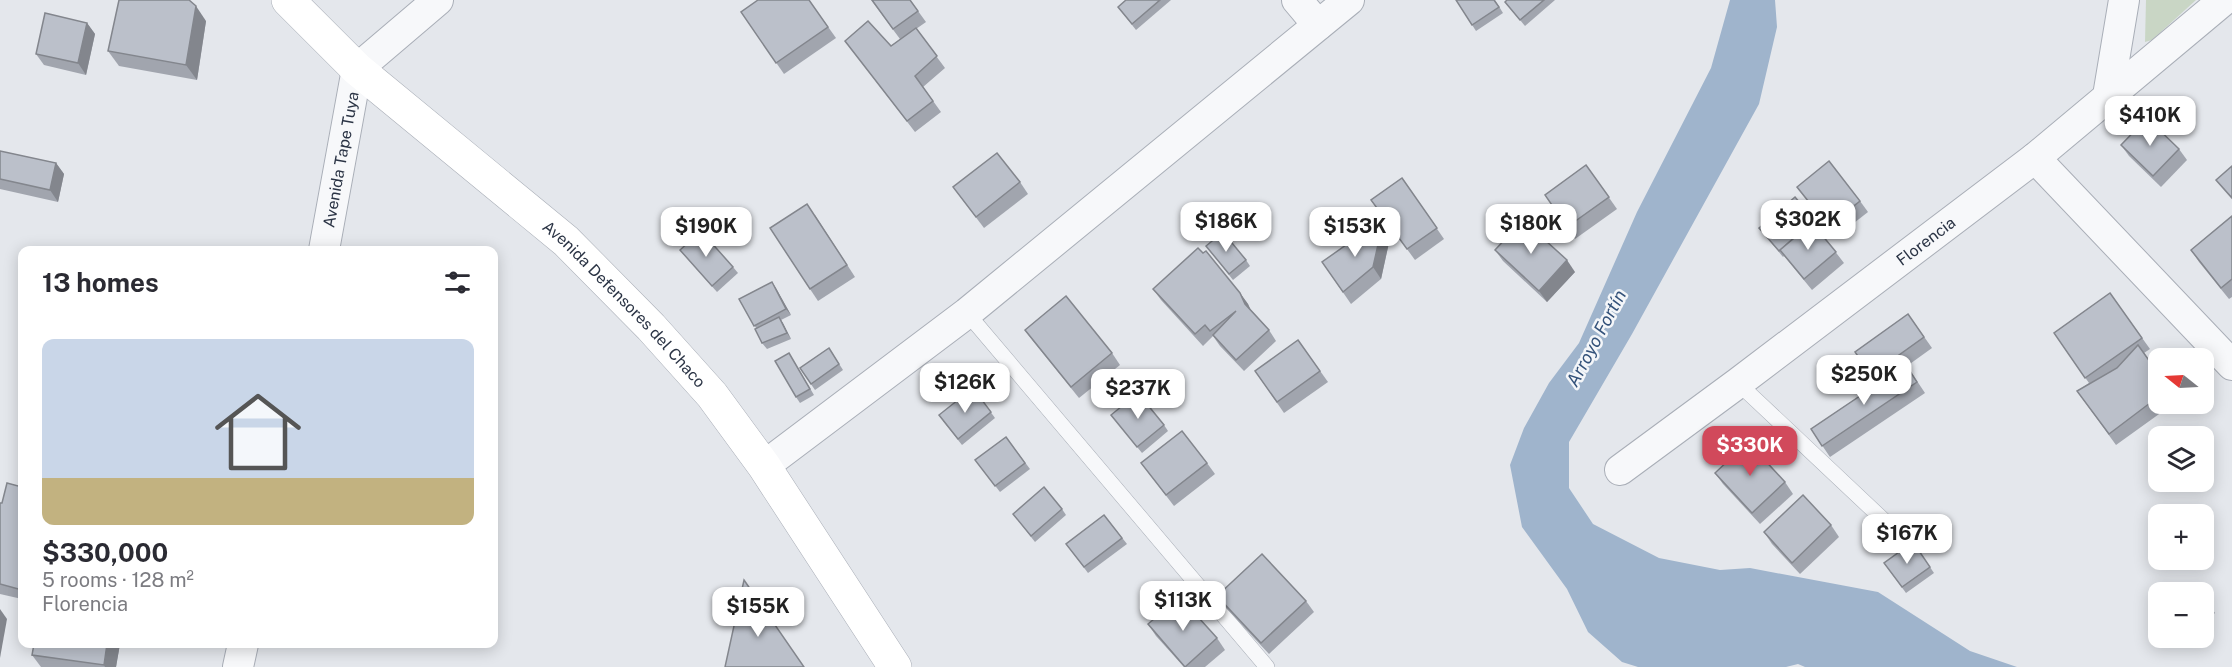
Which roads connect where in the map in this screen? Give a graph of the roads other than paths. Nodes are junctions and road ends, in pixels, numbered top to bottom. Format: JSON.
{"nodes":[{"id":1,"x":288,"y":0,"type":"edge"},
{"id":2,"x":438,"y":0,"type":"edge"},
{"id":3,"x":1297,"y":0,"type":"edge"},
{"id":4,"x":1349,"y":0,"type":"edge"},
{"id":5,"x":2124,"y":0,"type":"edge"},
{"id":6,"x":2224,"y":0,"type":"edge"},
{"id":7,"x":1318,"y":25,"type":"junction"},
{"id":8,"x":357,"y":69,"type":"junction"},
{"id":9,"x":2109,"y":96,"type":"junction"},
{"id":10,"x":2035,"y":158,"type":"junction"},
{"id":11,"x":325,"y":246,"type":"edge"},
{"id":12,"x":968,"y":313,"type":"junction"},
{"id":13,"x":2232,"y":365,"type":"edge"},
{"id":14,"x":1738,"y":383,"type":"junction"},
{"id":15,"x":764,"y":466,"type":"junction"},
{"id":16,"x":1620,"y":470,"type":"dead end"},
{"id":17,"x":1893,"y":529,"type":"dead end"},
{"id":18,"x":242,"y":648,"type":"edge"},
{"id":19,"x":238,"y":667,"type":"edge"},
{"id":20,"x":895,"y":667,"type":"edge"},
{"id":21,"x":1266,"y":667,"type":"edge"}],
"edges":[{"from":1,"to":8,"type":"main road","name":"Avenida Defensores del Chaco"},
{"from":2,"to":8,"type":"street"},
{"from":3,"to":7,"type":"street"},
{"from":4,"to":7,"type":"street"},
{"from":5,"to":9,"type":"street"},
{"from":6,"to":9,"type":"street","name":"Florencia"},
{"from":7,"to":12,"type":"street"},
{"from":8,"to":11,"type":"street","name":"Avenida Tape Tuya"},
{"from":8,"to":15,"type":"main road","name":"Avenida Defensores del Chaco"},
{"from":9,"to":10,"type":"street","name":"Florencia"},
{"from":10,"to":13,"type":"street"},
{"from":10,"to":14,"type":"street","name":"Florencia"},
{"from":12,"to":15,"type":"street"},
{"from":12,"to":21,"type":"lane"},
{"from":14,"to":16,"type":"street","name":"Florencia"},
{"from":14,"to":17,"type":"lane"},
{"from":15,"to":20,"type":"main road","name":"Avenida Defensores del Chaco"},
{"from":18,"to":19,"type":"street"}]}
